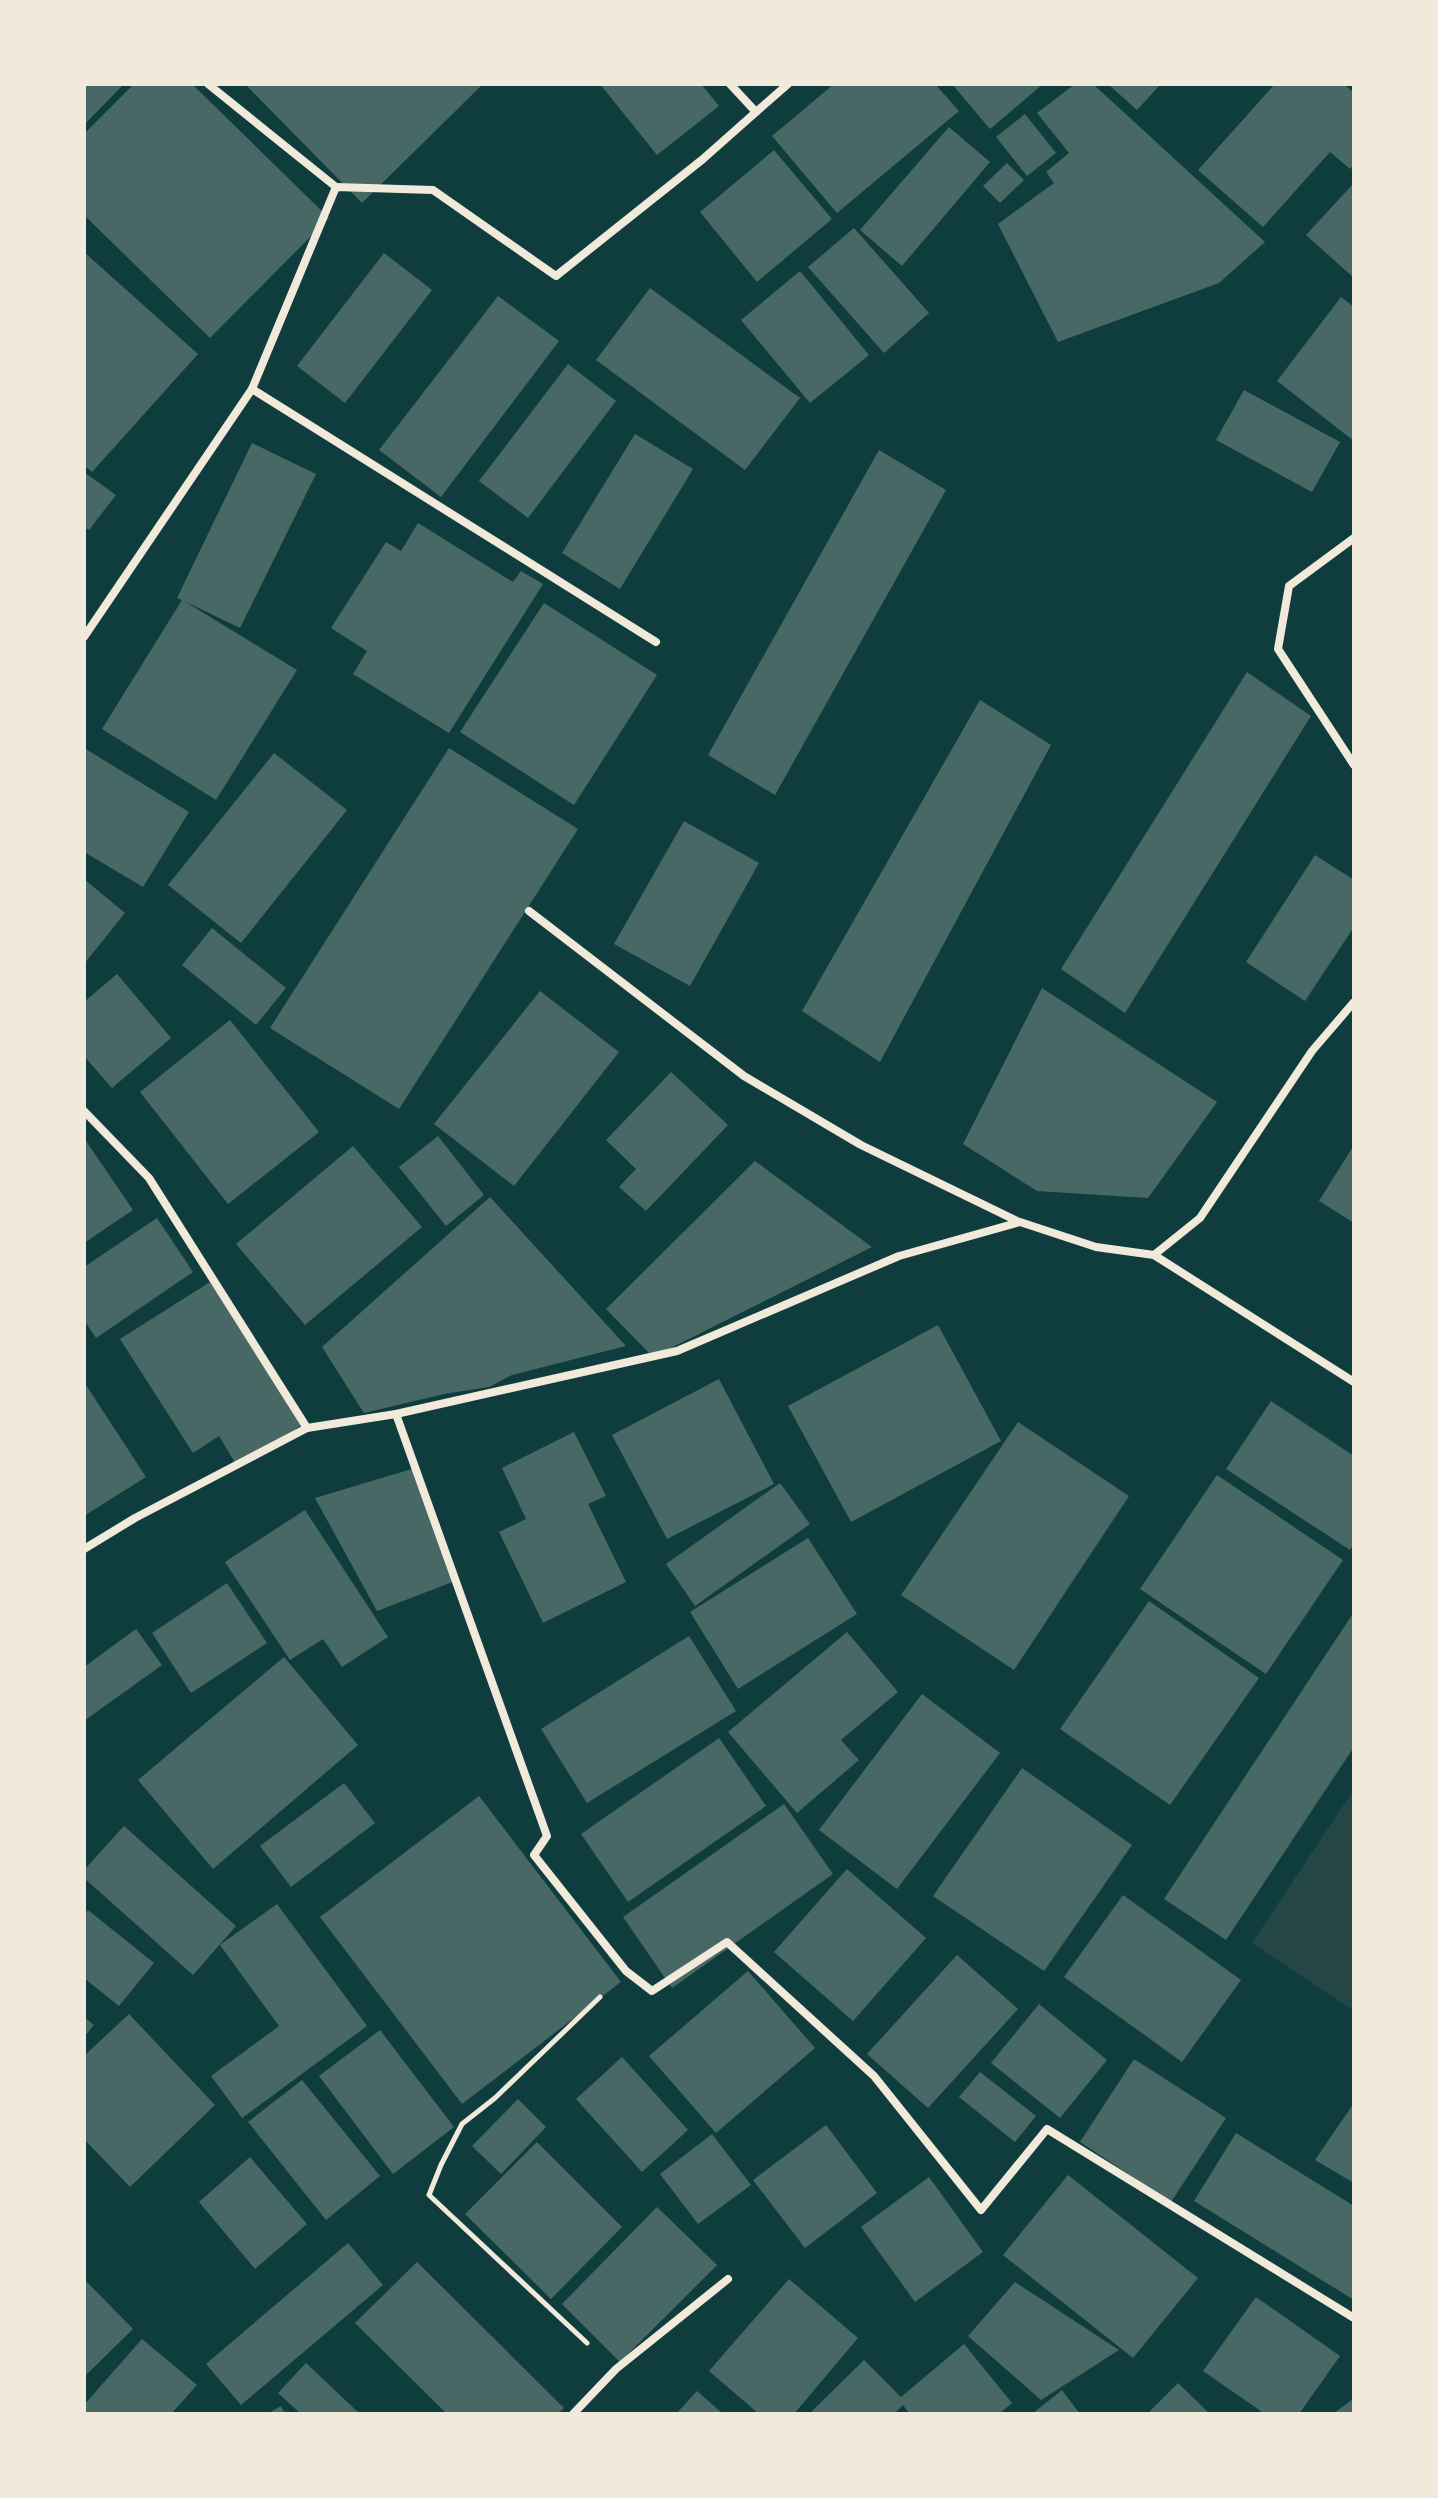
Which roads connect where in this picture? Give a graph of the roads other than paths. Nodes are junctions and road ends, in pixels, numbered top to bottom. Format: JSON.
{"nodes":[{"id":1,"x":208,"y":84,"type":"edge"},
{"id":2,"x":730,"y":84,"type":"edge"},
{"id":3,"x":788,"y":84,"type":"edge"},
{"id":4,"x":756,"y":112,"type":"junction"},
{"id":5,"x":336,"y":187,"type":"junction"},
{"id":6,"x":252,"y":389,"type":"junction"},
{"id":7,"x":1354,"y":538,"type":"edge"},
{"id":8,"x":84,"y":637,"type":"edge"},
{"id":9,"x":656,"y":642,"type":"dead end"},
{"id":10,"x":1354,"y":765,"type":"edge"},
{"id":11,"x":529,"y":911,"type":"dead end"},
{"id":12,"x":1354,"y":1002,"type":"edge"},
{"id":13,"x":84,"y":1111,"type":"edge"},
{"id":14,"x":1020,"y":1222,"type":"junction"},
{"id":15,"x":1154,"y":1255,"type":"junction"},
{"id":16,"x":1354,"y":1382,"type":"edge"},
{"id":17,"x":396,"y":1414,"type":"junction"},
{"id":18,"x":307,"y":1428,"type":"junction"},
{"id":19,"x":84,"y":1549,"type":"edge"},
{"id":20,"x":728,"y":2279,"type":"dead end"},
{"id":21,"x":1354,"y":2318,"type":"edge"},
{"id":22,"x":573,"y":2414,"type":"edge"}],
"edges":[{"from":1,"to":5,"type":"street"},
{"from":2,"to":4,"type":"street"},
{"from":3,"to":4,"type":"street"},
{"from":4,"to":5,"type":"street"},
{"from":5,"to":6,"type":"street"},
{"from":6,"to":8,"type":"street"},
{"from":6,"to":9,"type":"street"},
{"from":7,"to":10,"type":"street"},
{"from":11,"to":14,"type":"street"},
{"from":12,"to":15,"type":"street"},
{"from":13,"to":18,"type":"street"},
{"from":14,"to":15,"type":"street"},
{"from":14,"to":17,"type":"street"},
{"from":15,"to":16,"type":"street"},
{"from":17,"to":18,"type":"street"},
{"from":17,"to":21,"type":"street"},
{"from":18,"to":19,"type":"street"},
{"from":20,"to":22,"type":"street"}]}
